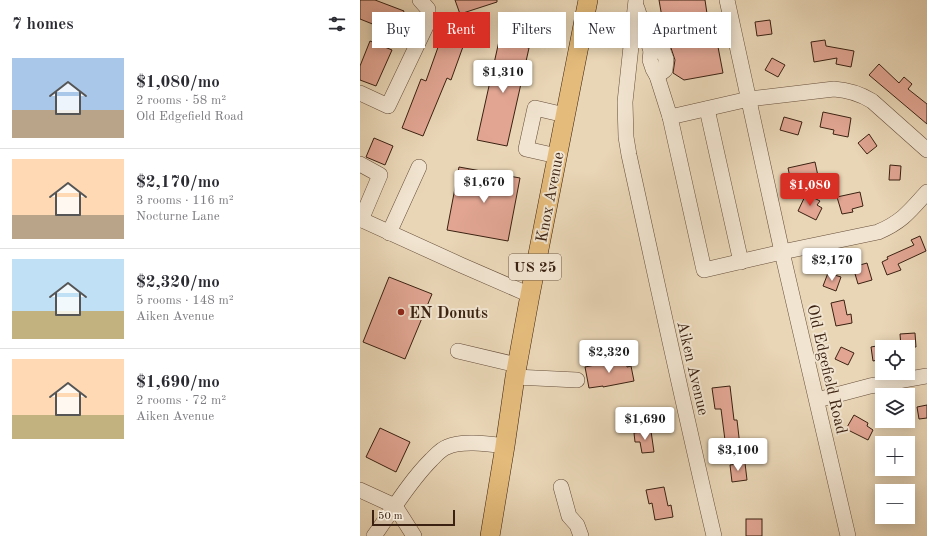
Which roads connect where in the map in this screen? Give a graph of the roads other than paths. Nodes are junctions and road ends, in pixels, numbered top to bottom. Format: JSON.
{"nodes":[{"id":1,"x":420,"y":0,"type":"edge"},
{"id":2,"x":588,"y":0,"type":"edge"},
{"id":3,"x":727,"y":0,"type":"edge"},
{"id":4,"x":636,"y":2,"type":"edge"},
{"id":5,"x":360,"y":93,"type":"edge"},
{"id":6,"x":748,"y":99,"type":"junction"},
{"id":7,"x":707,"y":109,"type":"junction"},
{"id":8,"x":565,"y":114,"type":"junction"},
{"id":9,"x":670,"y":117,"type":"junction"},
{"id":10,"x":927,"y":150,"type":"edge"},
{"id":11,"x":557,"y":156,"type":"junction"},
{"id":12,"x":360,"y":164,"type":"edge"},
{"id":13,"x":419,"y":167,"type":"dead end"},
{"id":14,"x":927,"y":192,"type":"edge"},
{"id":15,"x":361,"y":219,"type":"edge"},
{"id":16,"x":389,"y":233,"type":"junction"},
{"id":17,"x":782,"y":252,"type":"junction"},
{"id":18,"x":741,"y":262,"type":"junction"},
{"id":19,"x":530,"y":295,"type":"junction"},
{"id":20,"x":458,"y":351,"type":"dead end"},
{"id":21,"x":516,"y":371,"type":"junction"},
{"id":22,"x":927,"y":376,"type":"edge"},
{"id":23,"x":577,"y":380,"type":"dead end"},
{"id":24,"x":816,"y":400,"type":"junction"},
{"id":25,"x":505,"y":446,"type":"junction"},
{"id":26,"x":561,"y":487,"type":"dead end"},
{"id":27,"x":360,"y":490,"type":"edge"},
{"id":28,"x":395,"y":506,"type":"junction"},
{"id":29,"x":374,"y":536,"type":"edge"},
{"id":30,"x":414,"y":536,"type":"edge"},
{"id":31,"x":490,"y":536,"type":"edge"},
{"id":32,"x":581,"y":536,"type":"edge"},
{"id":33,"x":714,"y":536,"type":"edge"},
{"id":34,"x":848,"y":536,"type":"edge"}],
"edges":[{"from":1,"to":5,"type":"street"},
{"from":2,"to":8,"type":"main road","name":"Knox Avenue","number":"US 25"},
{"from":3,"to":6,"type":"street","name":"Old Edgefield Road"},
{"from":4,"to":9,"type":"street"},
{"from":4,"to":33,"type":"street","name":"Aiken Avenue"},
{"from":6,"to":7,"type":"street"},
{"from":6,"to":10,"type":"street"},
{"from":6,"to":17,"type":"street","name":"Old Edgefield Road"},
{"from":7,"to":9,"type":"street"},
{"from":7,"to":18,"type":"street"},
{"from":8,"to":11,"type":"main road","name":"Knox Avenue","number":"US 25"},
{"from":8,"to":11,"type":"street"},
{"from":9,"to":18,"type":"street"},
{"from":11,"to":19,"type":"main road","name":"Knox Avenue","number":"US 25"},
{"from":12,"to":15,"type":"street"},
{"from":13,"to":16,"type":"street"},
{"from":14,"to":17,"type":"street"},
{"from":15,"to":16,"type":"street"},
{"from":16,"to":19,"type":"street"},
{"from":17,"to":18,"type":"street"},
{"from":17,"to":24,"type":"street","name":"Old Edgefield Road"},
{"from":19,"to":21,"type":"main road","name":"Knox Avenue","number":"US 25"},
{"from":20,"to":21,"type":"street"},
{"from":21,"to":23,"type":"street"},
{"from":21,"to":25,"type":"main road","name":"Knox Avenue","number":"US 25"},
{"from":22,"to":24,"type":"street"},
{"from":24,"to":34,"type":"street","name":"Old Edgefield Road"},
{"from":25,"to":28,"type":"street"},
{"from":25,"to":31,"type":"main road","name":"Knox Avenue","number":"US 25"},
{"from":26,"to":32,"type":"street"},
{"from":27,"to":28,"type":"street"},
{"from":28,"to":29,"type":"street"},
{"from":28,"to":30,"type":"street"}]}
